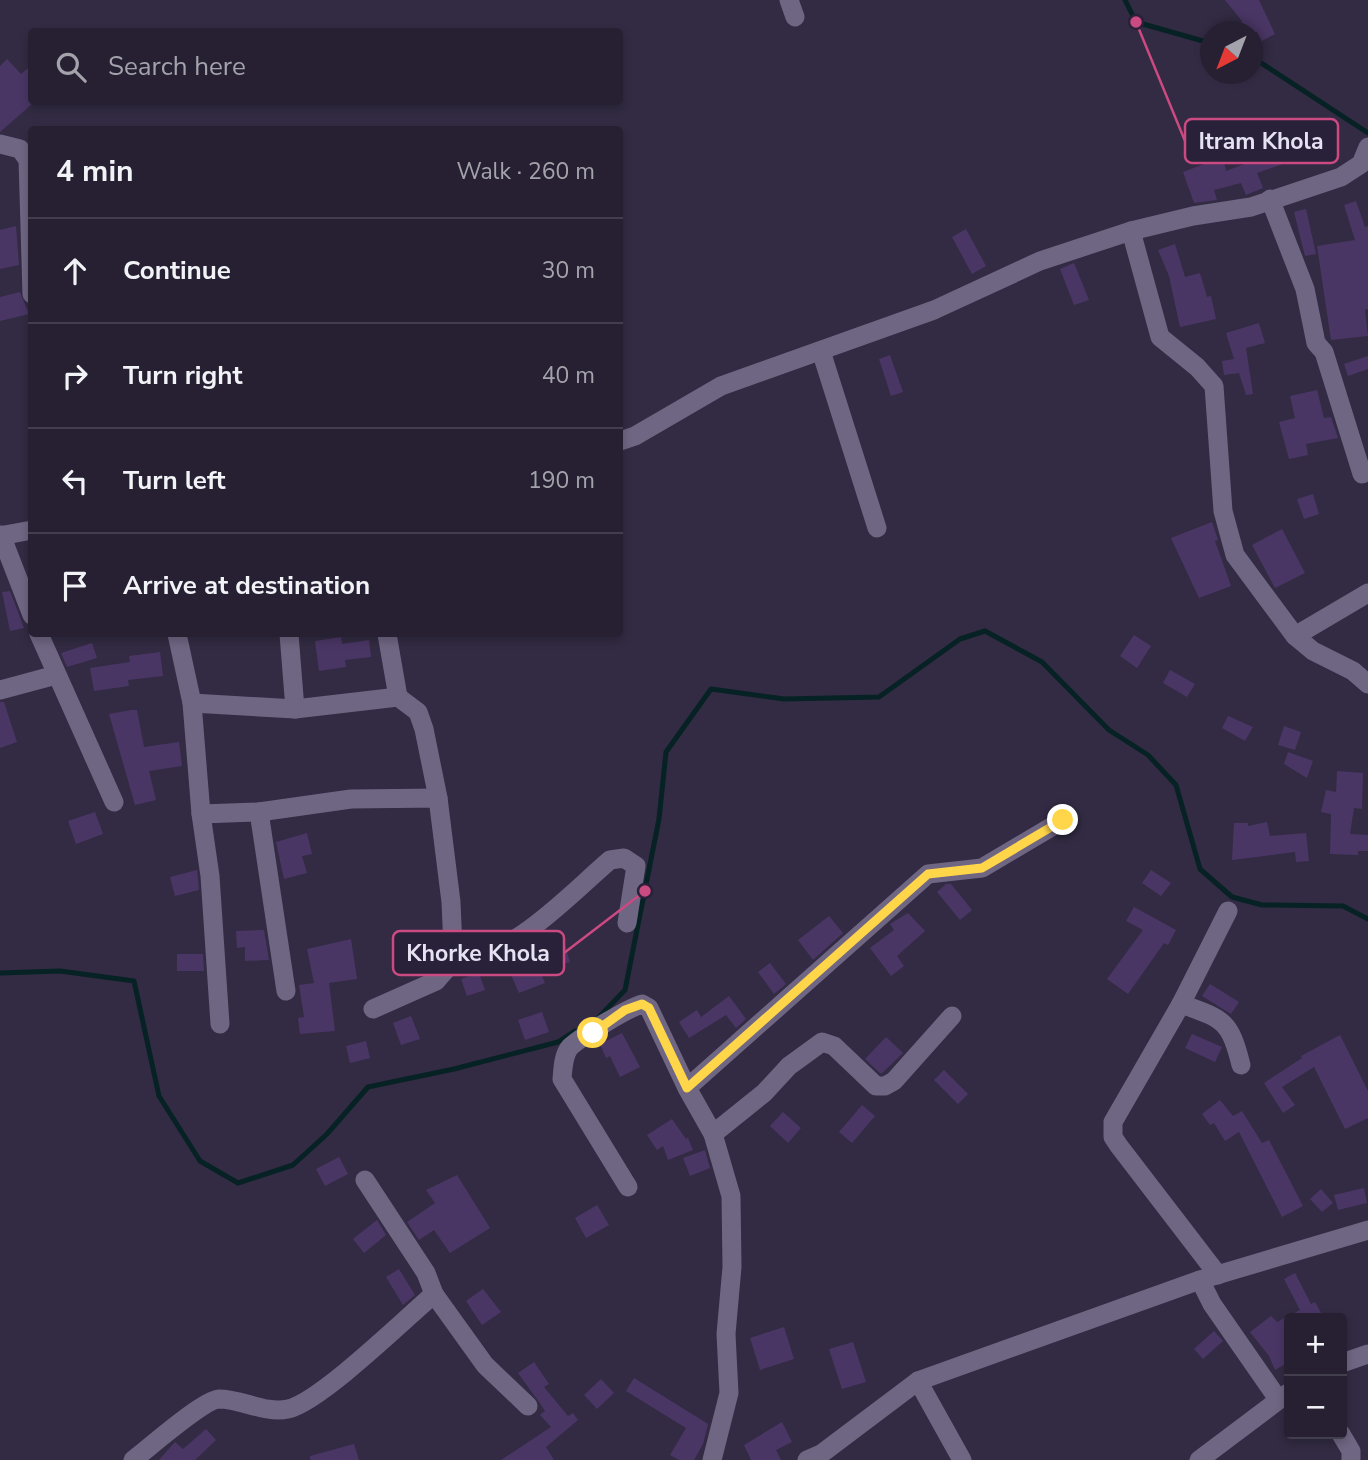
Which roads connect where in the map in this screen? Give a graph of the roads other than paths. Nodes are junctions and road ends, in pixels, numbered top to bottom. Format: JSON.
{"nodes":[{"id":1,"x":0,"y":144,"type":"edge"},
{"id":2,"x":1368,"y":147,"type":"edge"},
{"id":3,"x":28,"y":160,"type":"edge"},
{"id":4,"x":1270,"y":200,"type":"junction"},
{"id":5,"x":1131,"y":231,"type":"junction"},
{"id":6,"x":821,"y":351,"type":"junction"},
{"id":7,"x":623,"y":440,"type":"edge"},
{"id":8,"x":1362,"y":474,"type":"dead end"},
{"id":9,"x":877,"y":528,"type":"dead end"},
{"id":10,"x":28,"y":531,"type":"edge"},
{"id":11,"x":1,"y":536,"type":"edge"},
{"id":12,"x":1368,"y":593,"type":"edge"},
{"id":13,"x":28,"y":605,"type":"edge"},
{"id":14,"x":1295,"y":636,"type":"junction"},
{"id":15,"x":40,"y":637,"type":"edge"},
{"id":16,"x":178,"y":637,"type":"edge"},
{"id":17,"x":289,"y":637,"type":"edge"},
{"id":18,"x":388,"y":637,"type":"edge"},
{"id":19,"x":56,"y":675,"type":"junction"},
{"id":20,"x":1368,"y":684,"type":"edge"},
{"id":21,"x":0,"y":690,"type":"edge"},
{"id":22,"x":398,"y":697,"type":"junction"},
{"id":23,"x":192,"y":703,"type":"junction"},
{"id":24,"x":295,"y":709,"type":"junction"},
{"id":25,"x":438,"y":798,"type":"junction"},
{"id":26,"x":114,"y":802,"type":"dead end"},
{"id":27,"x":259,"y":812,"type":"junction"},
{"id":28,"x":201,"y":814,"type":"junction"},
{"id":29,"x":1063,"y":820,"type":"dead end"},
{"id":30,"x":1228,"y":911,"type":"dead end"},
{"id":31,"x":626,"y":923,"type":"dead end"},
{"id":32,"x":449,"y":965,"type":"junction"},
{"id":33,"x":286,"y":991,"type":"dead end"},
{"id":34,"x":1181,"y":1004,"type":"junction"},
{"id":35,"x":373,"y":1009,"type":"dead end"},
{"id":36,"x":952,"y":1016,"type":"dead end"},
{"id":37,"x":220,"y":1024,"type":"dead end"},
{"id":38,"x":1241,"y":1065,"type":"dead end"},
{"id":39,"x":687,"y":1088,"type":"junction"},
{"id":40,"x":713,"y":1134,"type":"junction"},
{"id":41,"x":365,"y":1180,"type":"dead end"},
{"id":42,"x":628,"y":1187,"type":"dead end"},
{"id":43,"x":1368,"y":1230,"type":"edge"},
{"id":44,"x":1209,"y":1278,"type":"junction"},
{"id":45,"x":434,"y":1294,"type":"junction"},
{"id":46,"x":1368,"y":1354,"type":"edge"},
{"id":47,"x":1347,"y":1361,"type":"edge"},
{"id":48,"x":918,"y":1381,"type":"junction"},
{"id":49,"x":1284,"y":1396,"type":"edge"},
{"id":50,"x":528,"y":1405,"type":"dead end"},
{"id":51,"x":1344,"y":1439,"type":"edge"},
{"id":52,"x":133,"y":1460,"type":"edge"},
{"id":53,"x":712,"y":1460,"type":"edge"},
{"id":54,"x":807,"y":1460,"type":"edge"},
{"id":55,"x":962,"y":1460,"type":"edge"},
{"id":56,"x":1199,"y":1460,"type":"edge"},
{"id":57,"x":1351,"y":1460,"type":"edge"}],
"edges":[{"from":1,"to":3,"type":"street"},
{"from":2,"to":4,"type":"street"},
{"from":4,"to":5,"type":"street"},
{"from":4,"to":8,"type":"street"},
{"from":5,"to":6,"type":"street"},
{"from":5,"to":14,"type":"street"},
{"from":6,"to":7,"type":"street"},
{"from":6,"to":9,"type":"street"},
{"from":10,"to":11,"type":"street"},
{"from":11,"to":13,"type":"street"},
{"from":12,"to":14,"type":"street"},
{"from":14,"to":20,"type":"street"},
{"from":15,"to":19,"type":"street"},
{"from":16,"to":23,"type":"street"},
{"from":17,"to":24,"type":"street"},
{"from":18,"to":22,"type":"street"},
{"from":19,"to":21,"type":"street"},
{"from":19,"to":26,"type":"street"},
{"from":22,"to":24,"type":"street"},
{"from":22,"to":25,"type":"street"},
{"from":23,"to":24,"type":"street"},
{"from":23,"to":28,"type":"street"},
{"from":25,"to":27,"type":"street"},
{"from":25,"to":32,"type":"street"},
{"from":27,"to":28,"type":"street"},
{"from":27,"to":33,"type":"street"},
{"from":28,"to":37,"type":"street"},
{"from":29,"to":39,"type":"street"},
{"from":30,"to":34,"type":"street"},
{"from":31,"to":32,"type":"street"},
{"from":32,"to":35,"type":"street"},
{"from":34,"to":38,"type":"street"},
{"from":34,"to":44,"type":"street"},
{"from":36,"to":40,"type":"street"},
{"from":39,"to":40,"type":"street"},
{"from":39,"to":42,"type":"street"},
{"from":40,"to":53,"type":"street"},
{"from":41,"to":45,"type":"street"},
{"from":43,"to":44,"type":"street"},
{"from":44,"to":48,"type":"street"},
{"from":44,"to":49,"type":"street"},
{"from":45,"to":50,"type":"street"},
{"from":45,"to":52,"type":"street"},
{"from":46,"to":47,"type":"street"},
{"from":48,"to":54,"type":"street"},
{"from":48,"to":55,"type":"street"},
{"from":49,"to":56,"type":"street"},
{"from":51,"to":57,"type":"street"}]}
